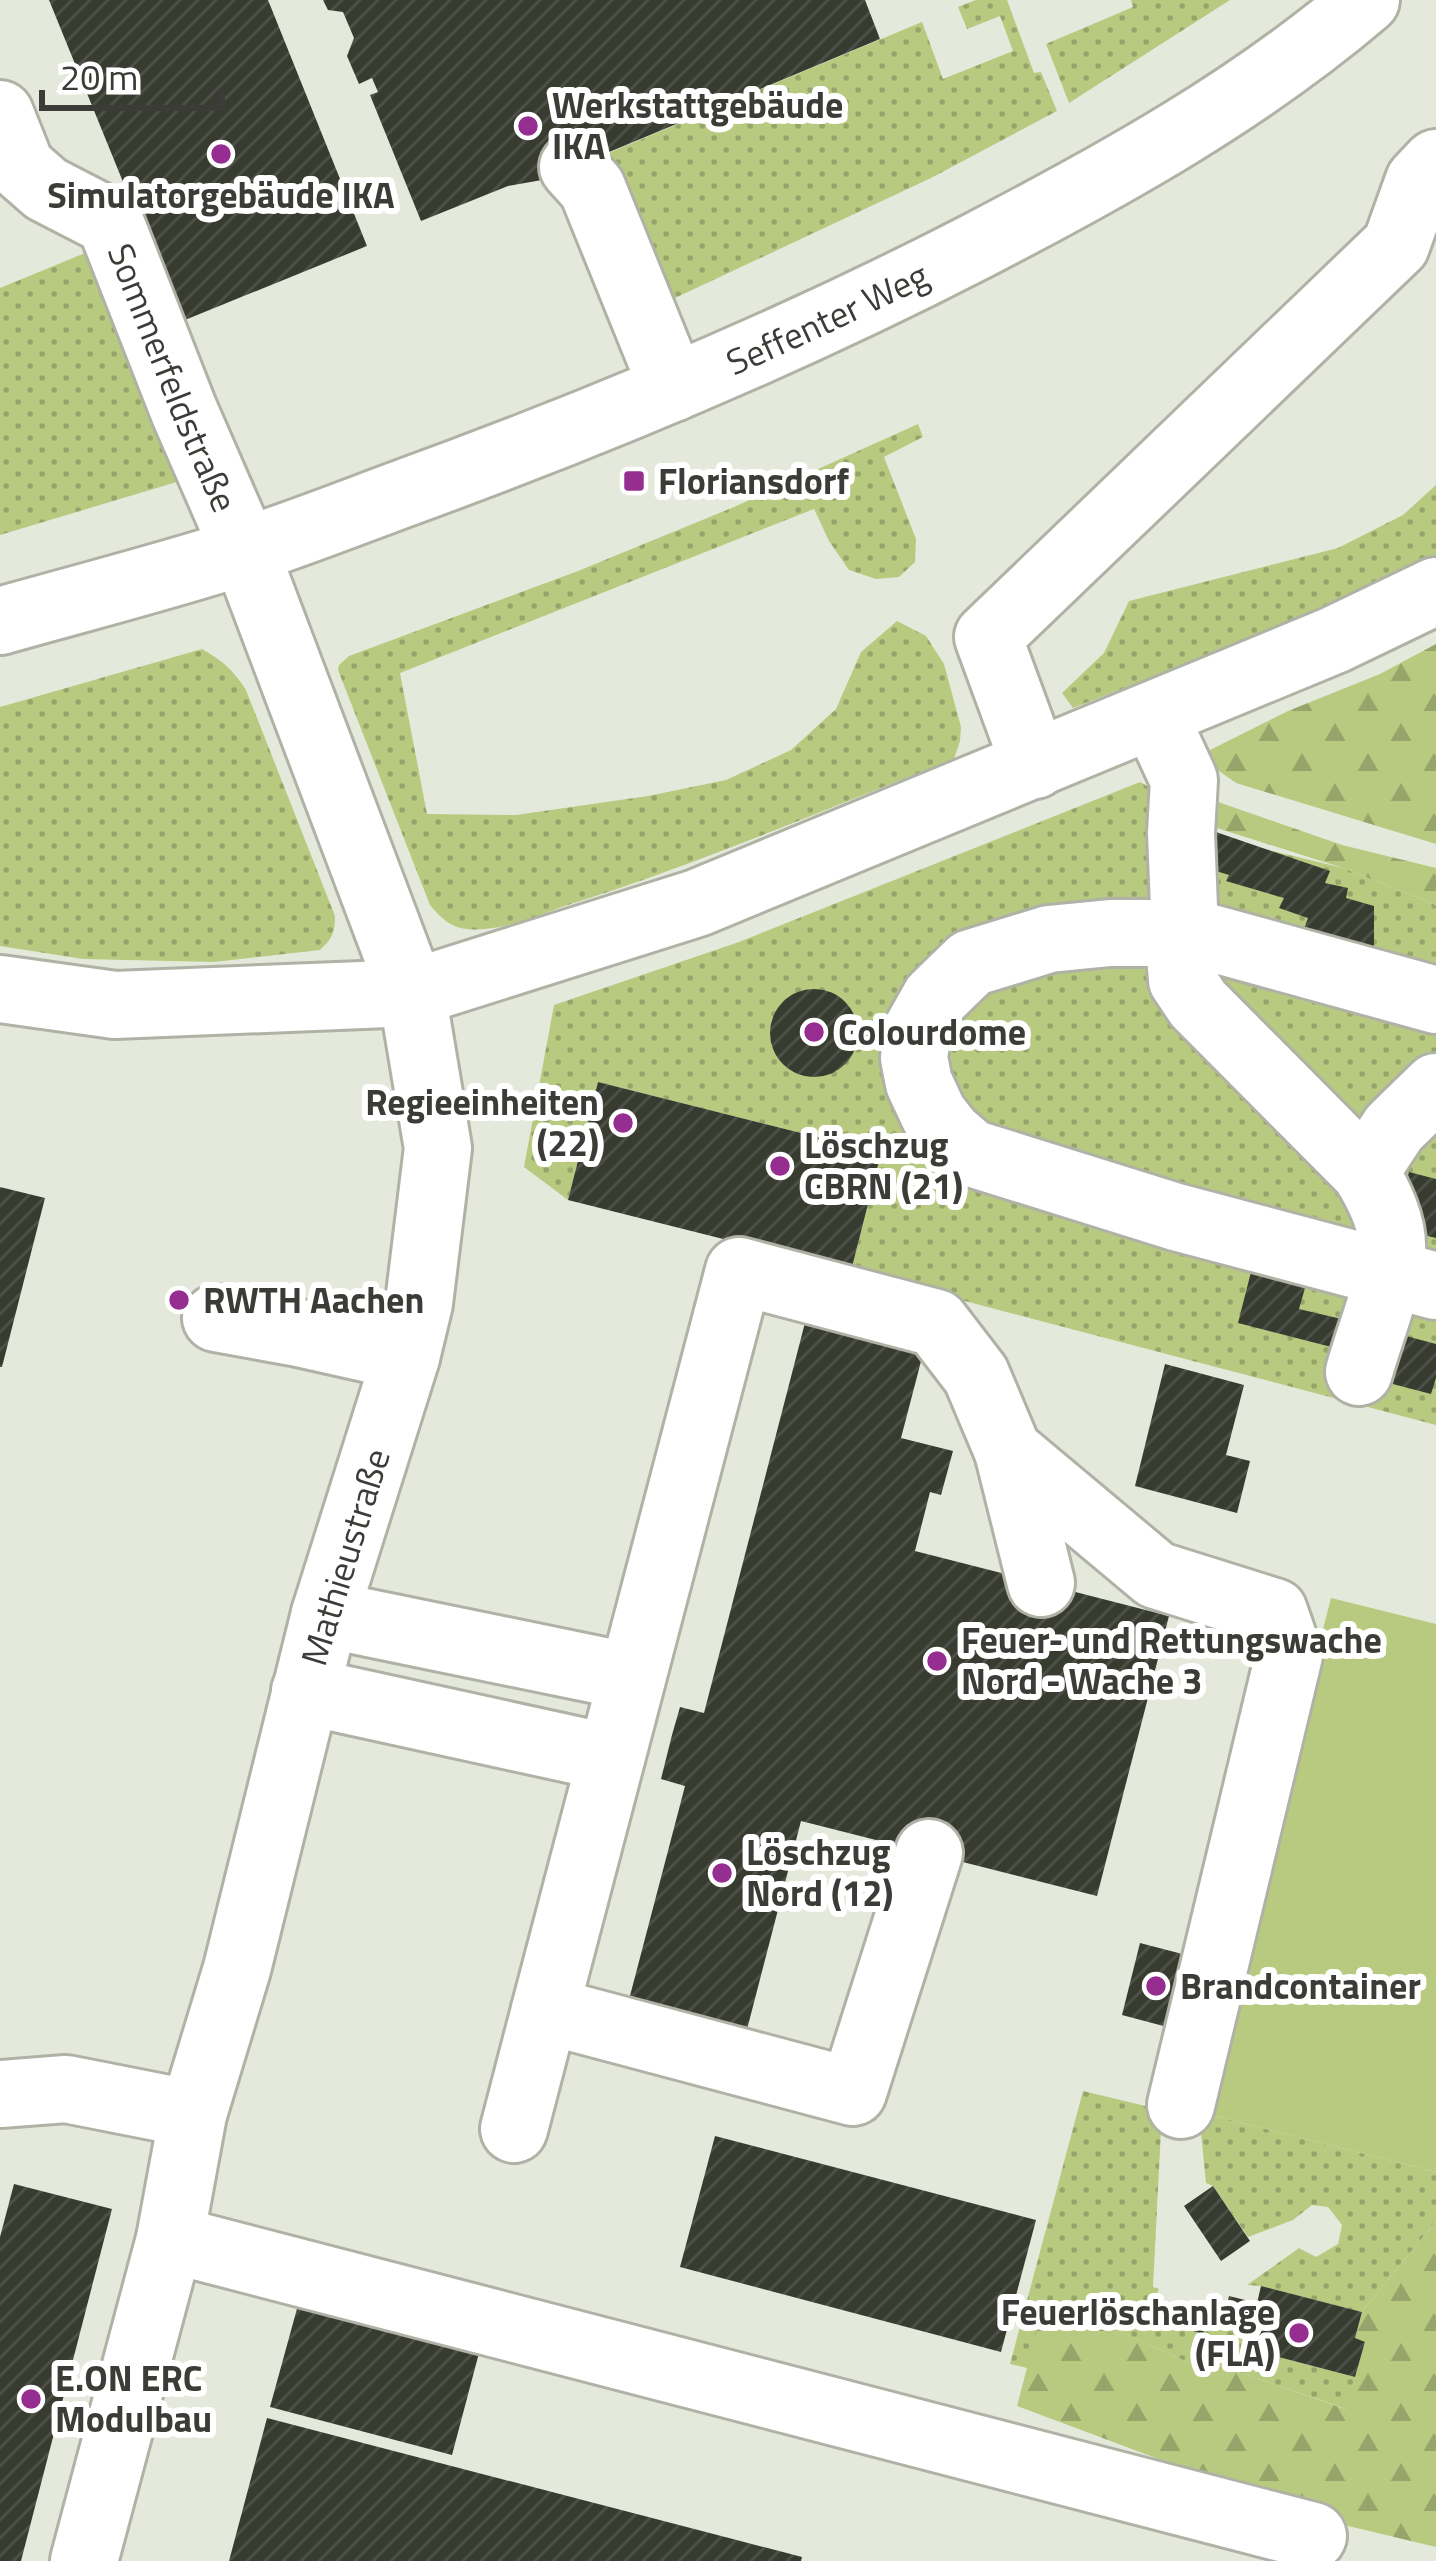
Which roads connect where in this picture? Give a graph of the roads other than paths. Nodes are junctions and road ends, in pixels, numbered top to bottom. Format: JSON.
{"nodes":[{"id":1,"x":1366,"y":0,"type":"edge"},
{"id":2,"x":0,"y":114,"type":"edge"},
{"id":3,"x":1436,"y":163,"type":"edge"},
{"id":4,"x":573,"y":167,"type":"dead end"},
{"id":5,"x":674,"y":388,"type":"junction"},
{"id":6,"x":245,"y":550,"type":"junction"},
{"id":7,"x":1436,"y":591,"type":"edge"},
{"id":8,"x":0,"y":621,"type":"edge"},
{"id":9,"x":1154,"y":715,"type":"junction"},
{"id":10,"x":1035,"y":765,"type":"junction"},
{"id":11,"x":1181,"y":933,"type":"junction"},
{"id":12,"x":0,"y":989,"type":"edge"},
{"id":13,"x":412,"y":993,"type":"junction"},
{"id":14,"x":1436,"y":1000,"type":"edge"},
{"id":15,"x":1436,"y":1087,"type":"edge"},
{"id":16,"x":1365,"y":1172,"type":"junction"},
{"id":17,"x":1412,"y":1278,"type":"edge"},
{"id":18,"x":216,"y":1318,"type":"dead end"},
{"id":19,"x":406,"y":1358,"type":"junction"},
{"id":20,"x":1359,"y":1372,"type":"dead end"},
{"id":21,"x":1008,"y":1450,"type":"junction"},
{"id":22,"x":1041,"y":1583,"type":"dead end"},
{"id":23,"x":325,"y":1615,"type":"junction"},
{"id":24,"x":632,"y":1676,"type":"junction"},
{"id":25,"x":305,"y":1691,"type":"junction"},
{"id":26,"x":611,"y":1758,"type":"junction"},
{"id":27,"x":929,"y":1853,"type":"dead end"},
{"id":28,"x":545,"y":2010,"type":"junction"},
{"id":29,"x":0,"y":2094,"type":"edge"},
{"id":30,"x":1181,"y":2105,"type":"dead end"},
{"id":31,"x":193,"y":2114,"type":"junction"},
{"id":32,"x":514,"y":2129,"type":"dead end"},
{"id":33,"x":170,"y":2239,"type":"junction"},
{"id":34,"x":1313,"y":2536,"type":"dead end"},
{"id":35,"x":84,"y":2561,"type":"edge"}],
"edges":[{"from":1,"to":5,"type":"street","name":"Seffenter Weg"},
{"from":2,"to":6,"type":"street","name":"Sommerfeldstraße"},
{"from":3,"to":10,"type":"street"},
{"from":4,"to":5,"type":"street"},
{"from":5,"to":6,"type":"street","name":"Seffenter Weg"},
{"from":6,"to":8,"type":"street","name":"Seffenter Weg"},
{"from":6,"to":13,"type":"street"},
{"from":7,"to":9,"type":"street"},
{"from":9,"to":10,"type":"street"},
{"from":9,"to":11,"type":"street"},
{"from":10,"to":13,"type":"street"},
{"from":11,"to":14,"type":"street"},
{"from":11,"to":16,"type":"street"},
{"from":11,"to":17,"type":"street"},
{"from":12,"to":13,"type":"street"},
{"from":13,"to":19,"type":"street","name":"Mathieustraße"},
{"from":15,"to":16,"type":"street"},
{"from":16,"to":17,"type":"street"},
{"from":17,"to":20,"type":"street"},
{"from":18,"to":19,"type":"street"},
{"from":19,"to":23,"type":"street","name":"Mathieustraße"},
{"from":21,"to":22,"type":"street"},
{"from":21,"to":24,"type":"street"},
{"from":21,"to":30,"type":"street"},
{"from":23,"to":24,"type":"street"},
{"from":23,"to":25,"type":"street","name":"Mathieustraße"},
{"from":24,"to":26,"type":"street"},
{"from":25,"to":26,"type":"street"},
{"from":25,"to":31,"type":"street","name":"Mathieustraße"},
{"from":26,"to":28,"type":"street"},
{"from":27,"to":28,"type":"street"},
{"from":28,"to":32,"type":"street"},
{"from":29,"to":31,"type":"street"},
{"from":31,"to":33,"type":"street","name":"Mathieustraße"},
{"from":33,"to":34,"type":"street"},
{"from":33,"to":35,"type":"street","name":"Mathieustraße"}]}
